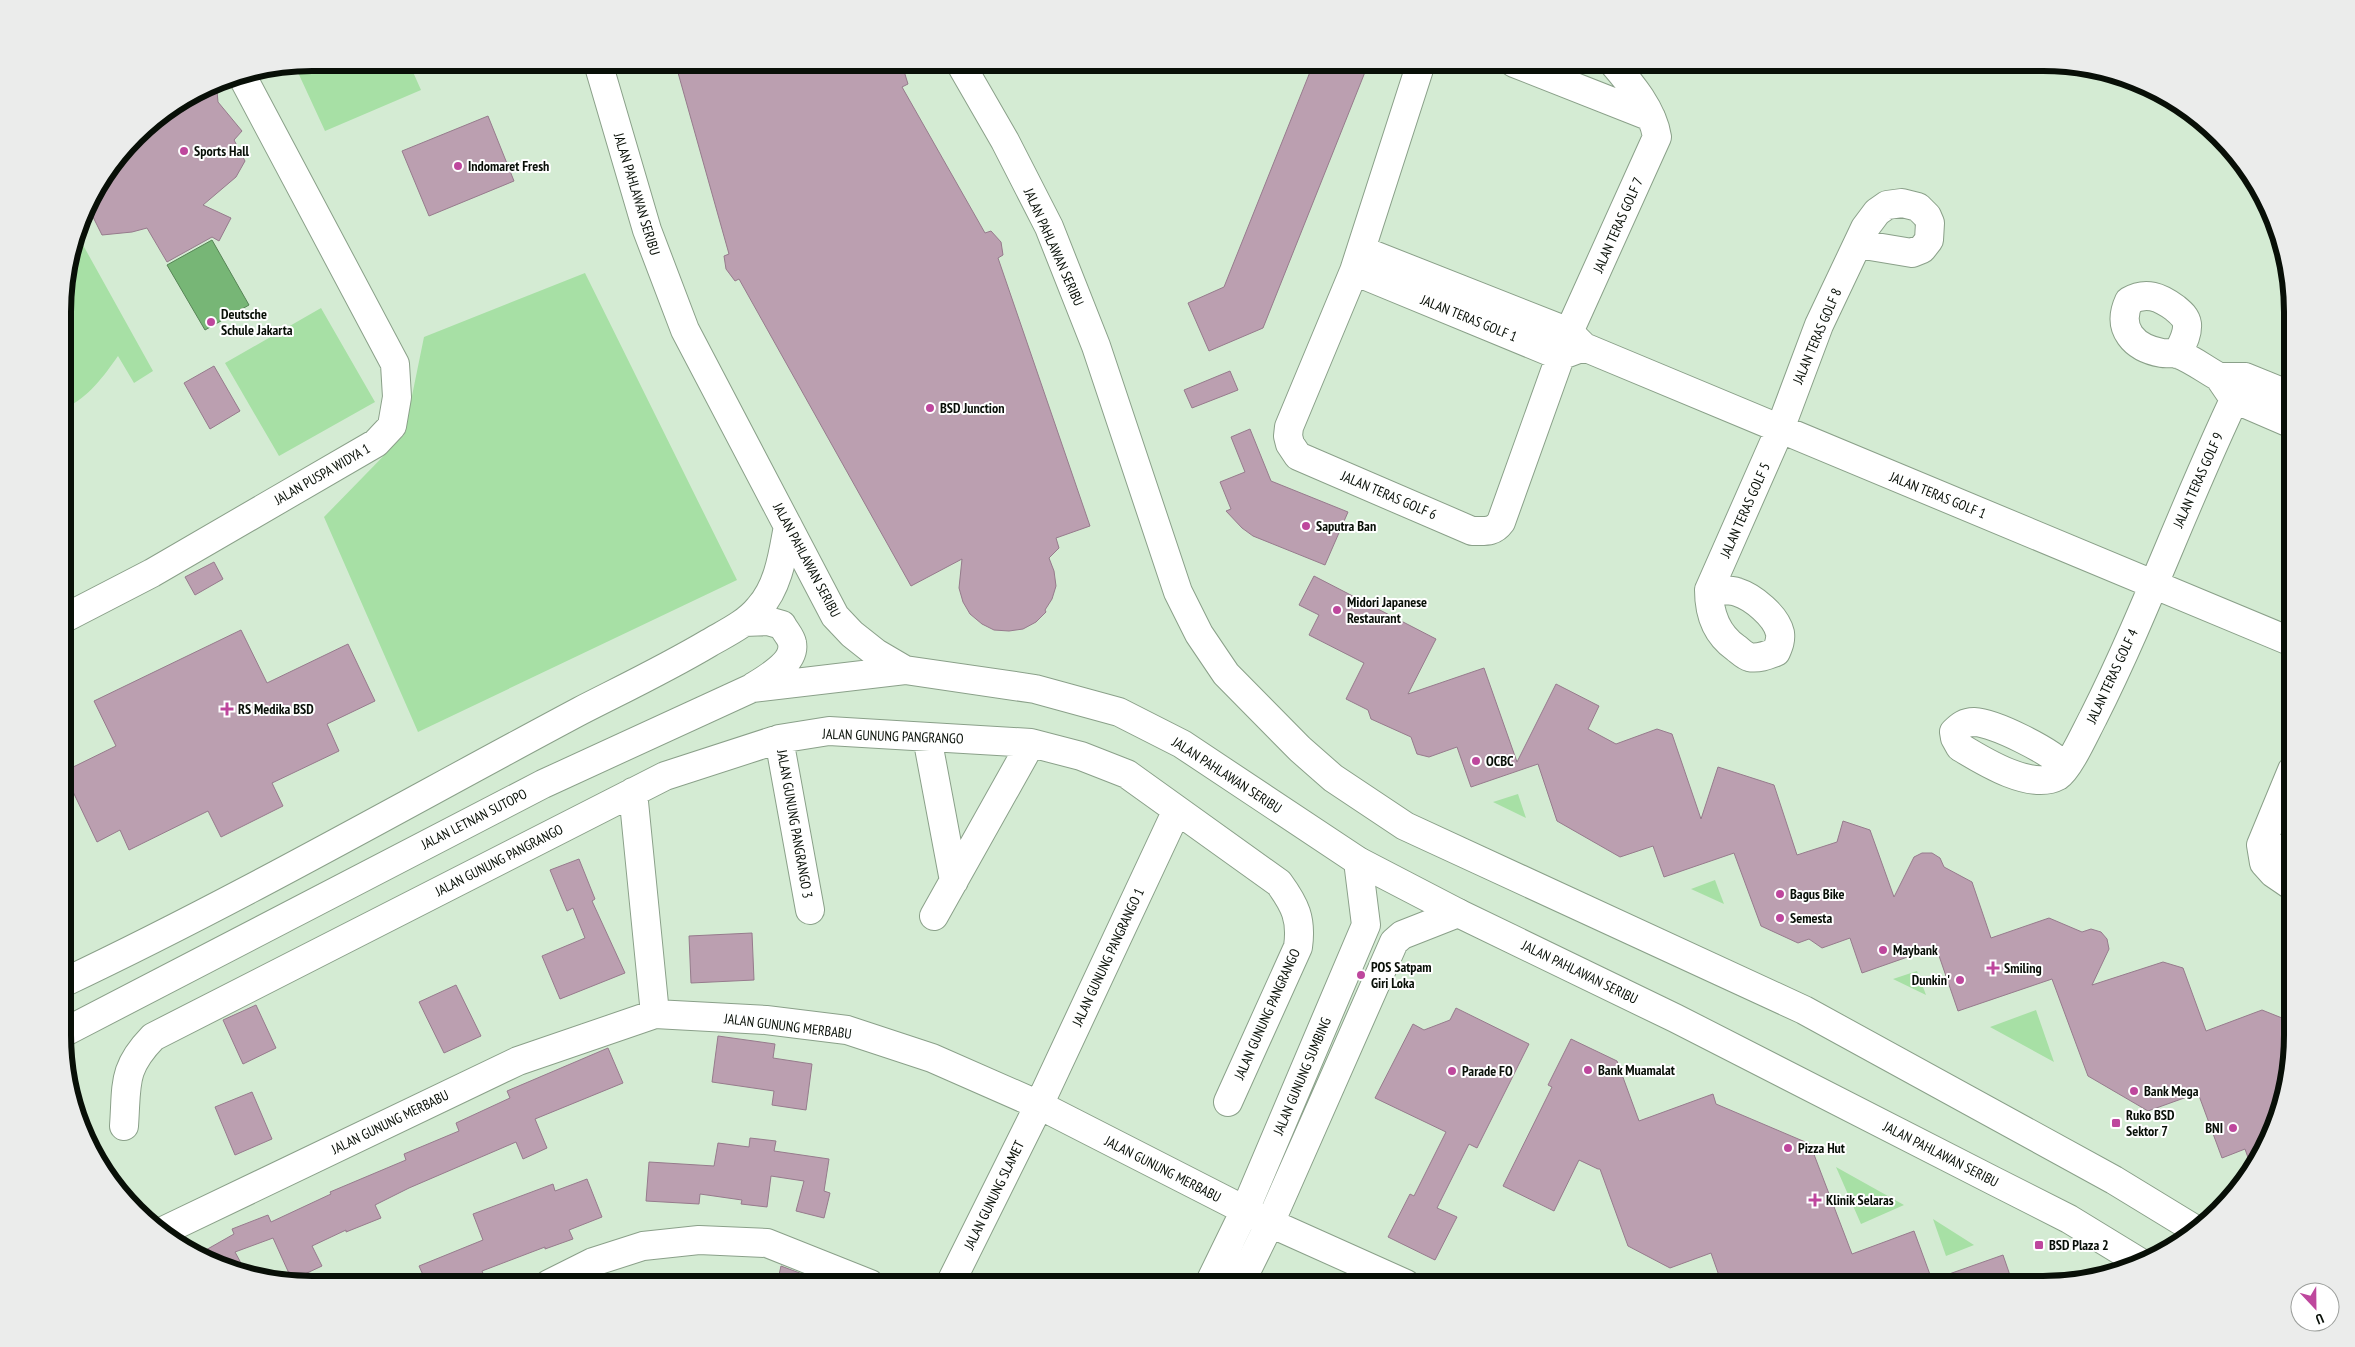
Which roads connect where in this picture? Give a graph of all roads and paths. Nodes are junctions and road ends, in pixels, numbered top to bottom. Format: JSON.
{"nodes":[{"id":1,"x":601,"y":71,"type":"edge"},
{"id":2,"x":965,"y":71,"type":"edge"},
{"id":3,"x":1418,"y":71,"type":"edge"},
{"id":4,"x":1536,"y":71,"type":"edge"},
{"id":5,"x":1620,"y":71,"type":"edge"},
{"id":6,"x":245,"y":81,"type":"edge"},
{"id":7,"x":1651,"y":118,"type":"junction"},
{"id":8,"x":1858,"y":244,"type":"dead end"},
{"id":9,"x":1358,"y":261,"type":"junction"},
{"id":10,"x":1571,"y":345,"type":"junction"},
{"id":11,"x":2177,"y":354,"type":"dead end"},
{"id":12,"x":2233,"y":384,"type":"junction"},
{"id":13,"x":2284,"y":394,"type":"edge"},
{"id":14,"x":2284,"y":419,"type":"edge"},
{"id":15,"x":1780,"y":429,"type":"junction"},
{"id":16,"x":788,"y":526,"type":"junction"},
{"id":17,"x":2153,"y":583,"type":"junction"},
{"id":18,"x":1709,"y":590,"type":"dead end"},
{"id":19,"x":71,"y":615,"type":"edge"},
{"id":20,"x":744,"y":622,"type":"junction"},
{"id":21,"x":2284,"y":639,"type":"edge"},
{"id":22,"x":905,"y":670,"type":"junction"},
{"id":23,"x":752,"y":688,"type":"junction"},
{"id":24,"x":927,"y":737,"type":"junction"},
{"id":25,"x":779,"y":739,"type":"junction"},
{"id":26,"x":1031,"y":743,"type":"junction"},
{"id":27,"x":2064,"y":766,"type":"dead end"},
{"id":28,"x":2284,"y":789,"type":"edge"},
{"id":29,"x":633,"y":792,"type":"junction"},
{"id":30,"x":1177,"y":810,"type":"junction"},
{"id":31,"x":2261,"y":845,"type":"junction"},
{"id":32,"x":2284,"y":850,"type":"edge"},
{"id":33,"x":1358,"y":861,"type":"junction"},
{"id":34,"x":954,"y":881,"type":"junction"},
{"id":35,"x":2284,"y":881,"type":"edge"},
{"id":36,"x":810,"y":910,"type":"dead end"},
{"id":37,"x":1458,"y":913,"type":"junction"},
{"id":38,"x":934,"y":916,"type":"dead end"},
{"id":39,"x":71,"y":979,"type":"edge"},
{"id":40,"x":655,"y":1014,"type":"junction"},
{"id":41,"x":71,"y":1029,"type":"edge"},
{"id":42,"x":1228,"y":1102,"type":"dead end"},
{"id":43,"x":1038,"y":1105,"type":"junction"},
{"id":44,"x":124,"y":1126,"type":"dead end"},
{"id":45,"x":1244,"y":1210,"type":"junction"},
{"id":46,"x":1270,"y":1223,"type":"junction"},
{"id":47,"x":2190,"y":1226,"type":"edge"},
{"id":48,"x":168,"y":1228,"type":"edge"},
{"id":49,"x":2133,"y":1258,"type":"edge"},
{"id":50,"x":565,"y":1276,"type":"edge"},
{"id":51,"x":850,"y":1276,"type":"edge"},
{"id":52,"x":954,"y":1276,"type":"edge"},
{"id":53,"x":1213,"y":1276,"type":"edge"},
{"id":54,"x":1244,"y":1276,"type":"edge"},
{"id":55,"x":1388,"y":1276,"type":"edge"}],
"edges":[{"from":1,"to":16,"type":"street","name":"JALAN PAHLAWAN SERIBU"},
{"from":2,"to":47,"type":"street","name":"JALAN PAHLAWAN SERIBU"},
{"from":3,"to":9,"type":"street"},
{"from":4,"to":7,"type":"street"},
{"from":5,"to":7,"type":"street","name":"JALAN TERAS GOLF 7"},
{"from":6,"to":19,"type":"street","name":"JALAN PUSPA WIDYA 1"},
{"from":7,"to":10,"type":"street","name":"JALAN TERAS GOLF 7"},
{"from":8,"to":15,"type":"street","name":"JALAN TERAS GOLF 8"},
{"from":9,"to":10,"type":"street","name":"JALAN TERAS GOLF 1"},
{"from":9,"to":10,"type":"street","name":"JALAN TERAS GOLF 6"},
{"from":10,"to":15,"type":"street","name":"JALAN TERAS GOLF 1"},
{"from":11,"to":12,"type":"street"},
{"from":12,"to":13,"type":"street"},
{"from":12,"to":14,"type":"street"},
{"from":12,"to":17,"type":"street","name":"JALAN TERAS GOLF 9"},
{"from":15,"to":17,"type":"street","name":"JALAN TERAS GOLF 1"},
{"from":15,"to":18,"type":"street","name":"JALAN TERAS GOLF 5"},
{"from":16,"to":20,"type":"street"},
{"from":16,"to":22,"type":"street","name":"JALAN PAHLAWAN SERIBU"},
{"from":17,"to":21,"type":"street","name":"JALAN TERAS GOLF 1"},
{"from":17,"to":27,"type":"street","name":"JALAN TERAS GOLF 4"},
{"from":20,"to":23,"type":"street"},
{"from":20,"to":39,"type":"street"},
{"from":22,"to":23,"type":"street","name":"JALAN LETNAN SUTOPO"},
{"from":22,"to":33,"type":"street","name":"JALAN PAHLAWAN SERIBU"},
{"from":23,"to":41,"type":"street","name":"JALAN LETNAN SUTOPO"},
{"from":24,"to":25,"type":"street","name":"JALAN GUNUNG PANGRANGO"},
{"from":24,"to":26,"type":"street","name":"JALAN GUNUNG PANGRANGO"},
{"from":24,"to":34,"type":"street"},
{"from":25,"to":29,"type":"street","name":"JALAN GUNUNG PANGRANGO"},
{"from":25,"to":36,"type":"street","name":"JALAN GUNUNG PANGRANGO 3"},
{"from":26,"to":30,"type":"street","name":"JALAN GUNUNG PANGRANGO"},
{"from":26,"to":34,"type":"street"},
{"from":28,"to":31,"type":"street"},
{"from":29,"to":40,"type":"street"},
{"from":29,"to":44,"type":"street","name":"JALAN GUNUNG PANGRANGO"},
{"from":30,"to":42,"type":"street","name":"JALAN GUNUNG PANGRANGO"},
{"from":30,"to":43,"type":"street","name":"JALAN GUNUNG PANGRANGO 1"},
{"from":31,"to":32,"type":"street"},
{"from":31,"to":35,"type":"street"},
{"from":33,"to":37,"type":"street","name":"JALAN PAHLAWAN SERIBU"},
{"from":33,"to":45,"type":"street","name":"JALAN GUNUNG SUMBING"},
{"from":34,"to":38,"type":"street"},
{"from":37,"to":46,"type":"street"},
{"from":37,"to":49,"type":"street","name":"JALAN PAHLAWAN SERIBU"},
{"from":40,"to":43,"type":"street","name":"JALAN GUNUNG MERBABU"},
{"from":40,"to":48,"type":"street","name":"JALAN GUNUNG MERBABU"},
{"from":43,"to":45,"type":"street","name":"JALAN GUNUNG MERBABU"},
{"from":43,"to":52,"type":"street","name":"JALAN GUNUNG SLAMET"},
{"from":45,"to":46,"type":"street","name":"JALAN GUNUNG MERBABU"},
{"from":45,"to":53,"type":"street","name":"JALAN GUNUNG SUMBING"},
{"from":46,"to":54,"type":"street"},
{"from":46,"to":55,"type":"street","name":"JALAN GUNUNG MERBABU"},
{"from":50,"to":51,"type":"street"}]}
